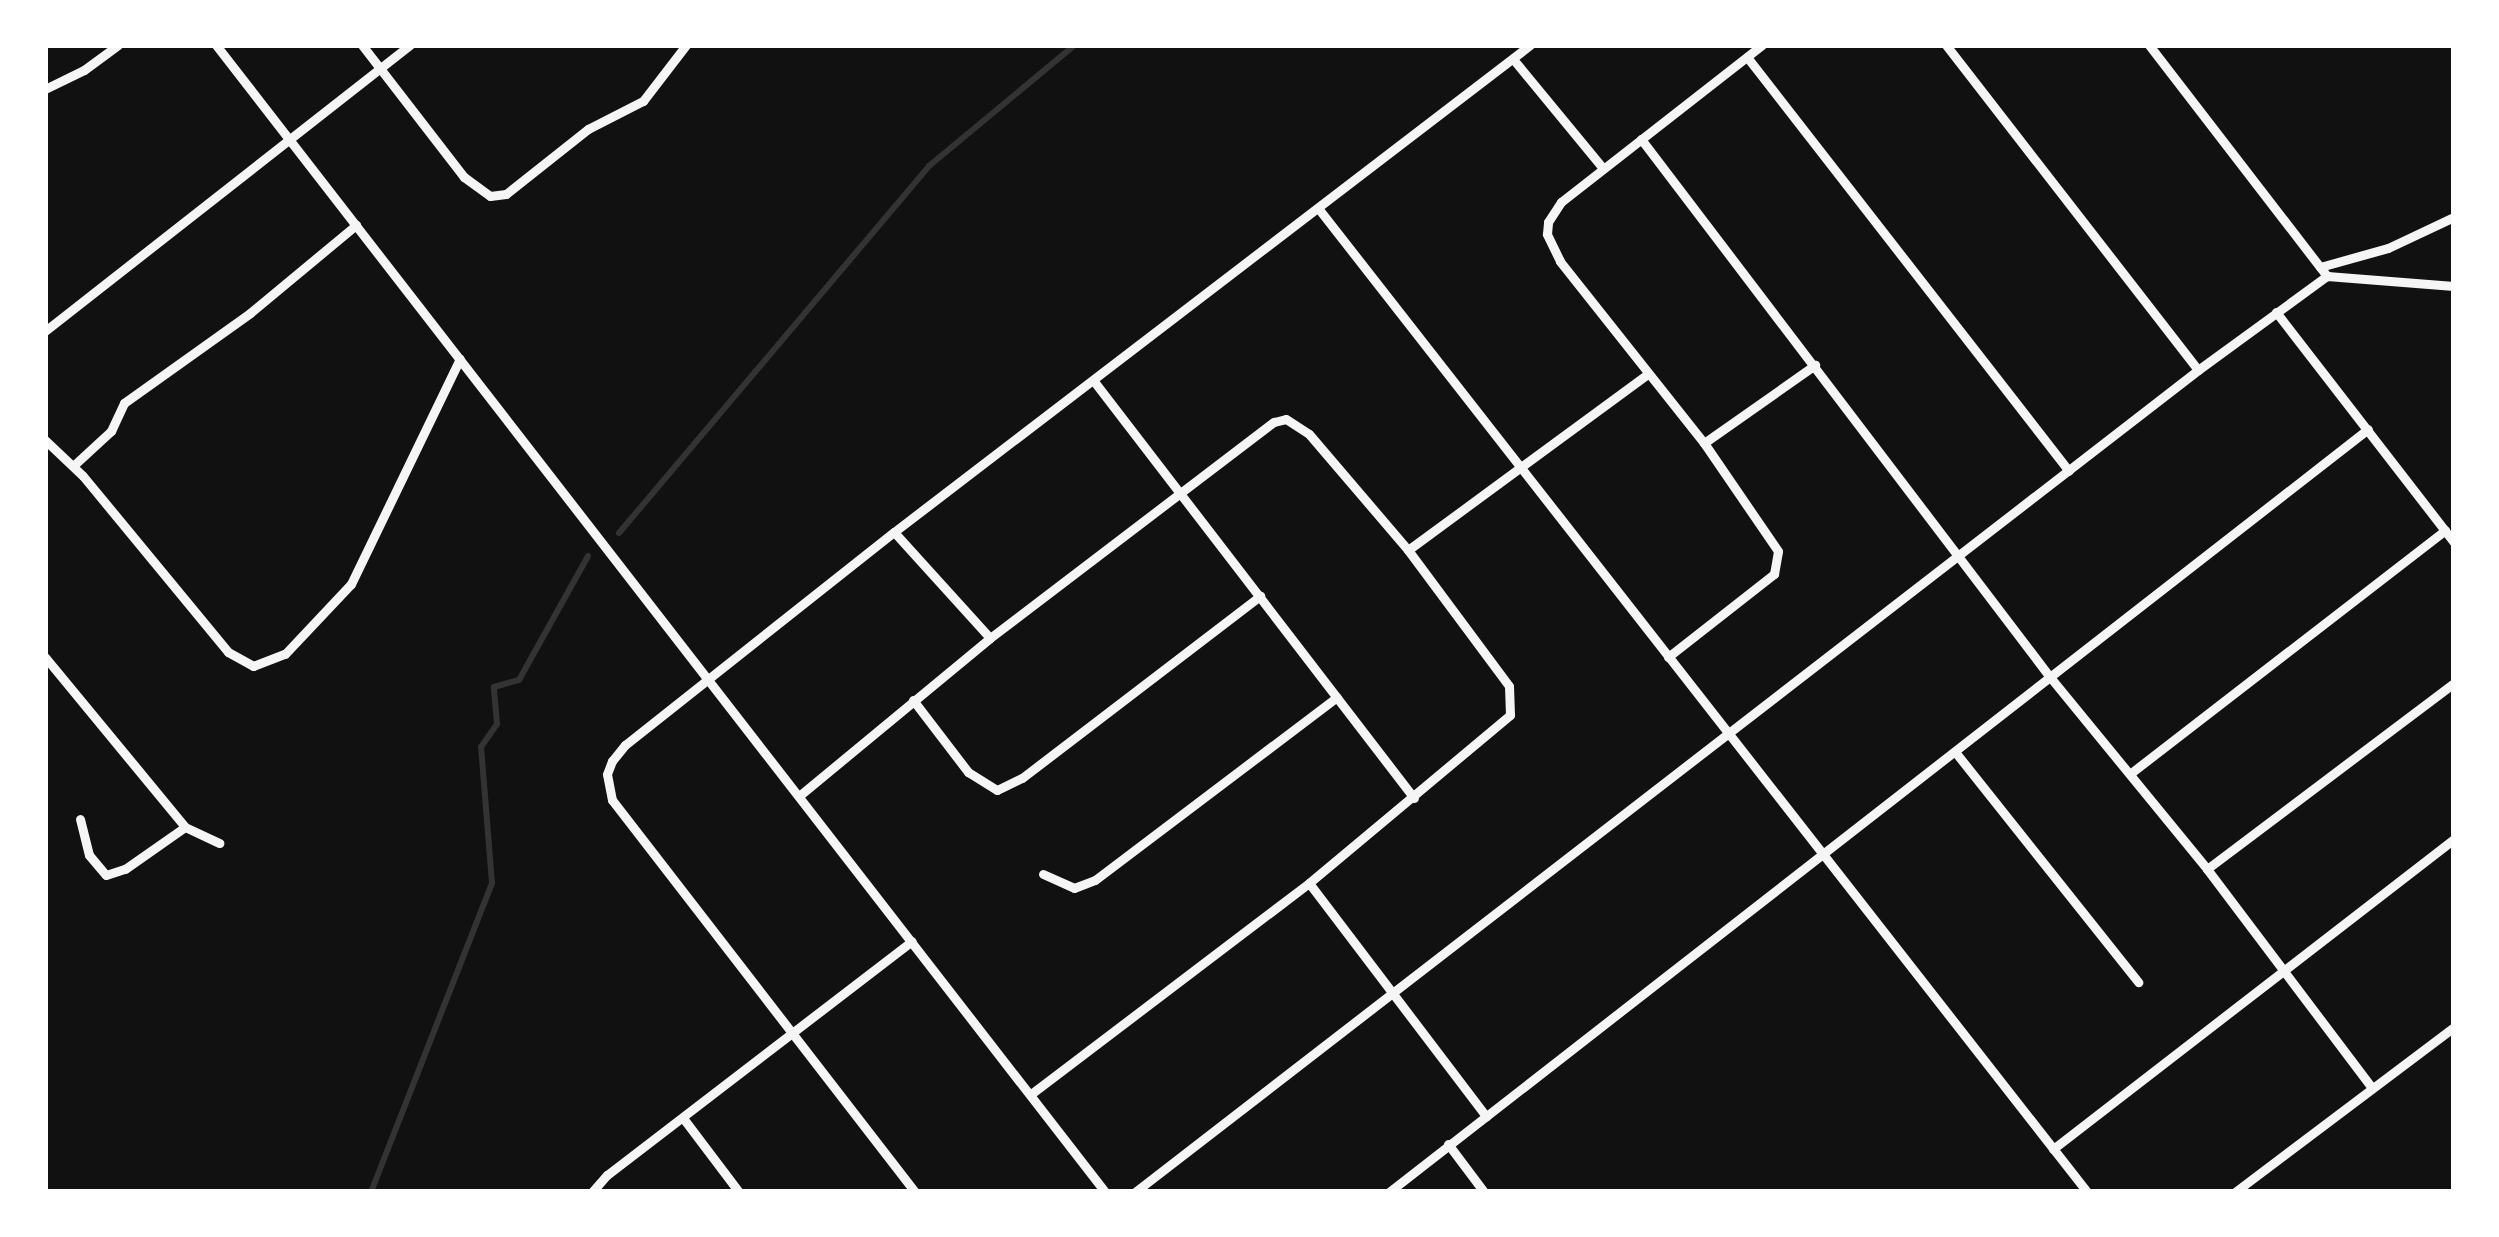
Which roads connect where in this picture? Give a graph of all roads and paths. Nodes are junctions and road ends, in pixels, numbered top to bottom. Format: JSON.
{"nodes":[{"id":1,"x":118,"y":45,"type":"edge"},
{"id":2,"x":216,"y":45,"type":"edge"},
{"id":3,"x":362,"y":45,"type":"edge"},
{"id":4,"x":410,"y":45,"type":"edge"},
{"id":5,"x":686,"y":45,"type":"edge"},
{"id":6,"x":1530,"y":45,"type":"edge"},
{"id":7,"x":1762,"y":45,"type":"edge"},
{"id":8,"x":1946,"y":45,"type":"edge"},
{"id":9,"x":2149,"y":45,"type":"edge"},
{"id":10,"x":1748,"y":57,"type":"junction"},
{"id":11,"x":1513,"y":58,"type":"junction"},
{"id":12,"x":381,"y":68,"type":"junction"},
{"id":13,"x":45,"y":89,"type":"edge"},
{"id":14,"x":1641,"y":139,"type":"junction"},
{"id":15,"x":290,"y":140,"type":"junction"},
{"id":16,"x":1603,"y":167,"type":"junction"},
{"id":17,"x":1318,"y":208,"type":"junction"},
{"id":18,"x":2454,"y":217,"type":"edge"},
{"id":19,"x":356,"y":225,"type":"junction"},
{"id":20,"x":2323,"y":272,"type":"junction"},
{"id":21,"x":2454,"y":286,"type":"edge"},
{"id":22,"x":2276,"y":312,"type":"junction"},
{"id":23,"x":45,"y":331,"type":"edge"},
{"id":24,"x":460,"y":359,"type":"junction"},
{"id":25,"x":1815,"y":365,"type":"junction"},
{"id":26,"x":2198,"y":370,"type":"junction"},
{"id":27,"x":1648,"y":374,"type":"junction"},
{"id":28,"x":1093,"y":380,"type":"junction"},
{"id":29,"x":2368,"y":429,"type":"junction"},
{"id":30,"x":45,"y":440,"type":"edge"},
{"id":31,"x":1704,"y":443,"type":"junction"},
{"id":32,"x":73,"y":466,"type":"junction"},
{"id":33,"x":1521,"y":469,"type":"junction"},
{"id":34,"x":2069,"y":471,"type":"junction"},
{"id":35,"x":1180,"y":492,"type":"junction"},
{"id":36,"x":2445,"y":530,"type":"junction"},
{"id":37,"x":895,"y":532,"type":"junction"},
{"id":38,"x":2454,"y":542,"type":"edge"},
{"id":39,"x":1408,"y":550,"type":"junction"},
{"id":40,"x":1960,"y":555,"type":"junction"},
{"id":41,"x":1260,"y":596,"type":"junction"},
{"id":42,"x":990,"y":638,"type":"junction"},
{"id":43,"x":45,"y":657,"type":"edge"},
{"id":44,"x":1668,"y":657,"type":"junction"},
{"id":45,"x":2050,"y":677,"type":"junction"},
{"id":46,"x":710,"y":681,"type":"junction"},
{"id":47,"x":2454,"y":683,"type":"edge"},
{"id":48,"x":1337,"y":697,"type":"junction"},
{"id":49,"x":913,"y":700,"type":"junction"},
{"id":50,"x":1728,"y":734,"type":"junction"},
{"id":51,"x":1956,"y":753,"type":"junction"},
{"id":52,"x":2131,"y":773,"type":"junction"},
{"id":53,"x":799,"y":796,"type":"junction"},
{"id":54,"x":1414,"y":798,"type":"junction"},
{"id":55,"x":80,"y":819,"type":"dead end"},
{"id":56,"x":185,"y":827,"type":"junction"},
{"id":57,"x":2454,"y":838,"type":"edge"},
{"id":58,"x":220,"y":843,"type":"dead end"},
{"id":59,"x":1822,"y":854,"type":"junction"},
{"id":60,"x":2207,"y":869,"type":"junction"},
{"id":61,"x":1043,"y":874,"type":"dead end"},
{"id":62,"x":1310,"y":883,"type":"junction"},
{"id":63,"x":912,"y":941,"type":"junction"},
{"id":64,"x":2283,"y":969,"type":"junction"},
{"id":65,"x":2138,"y":982,"type":"dead end"},
{"id":66,"x":1394,"y":992,"type":"junction"},
{"id":67,"x":2454,"y":1027,"type":"edge"},
{"id":68,"x":791,"y":1035,"type":"junction"},
{"id":69,"x":2372,"y":1088,"type":"junction"},
{"id":70,"x":1030,"y":1095,"type":"junction"},
{"id":71,"x":1486,"y":1116,"type":"junction"},
{"id":72,"x":683,"y":1118,"type":"junction"},
{"id":73,"x":1448,"y":1144,"type":"junction"},
{"id":74,"x":2053,"y":1149,"type":"junction"},
{"id":75,"x":592,"y":1192,"type":"edge"},
{"id":76,"x":739,"y":1192,"type":"edge"},
{"id":77,"x":914,"y":1192,"type":"edge"},
{"id":78,"x":1106,"y":1192,"type":"edge"},
{"id":79,"x":1135,"y":1192,"type":"edge"},
{"id":80,"x":1389,"y":1192,"type":"edge"},
{"id":81,"x":1484,"y":1192,"type":"edge"},
{"id":82,"x":2087,"y":1192,"type":"edge"},
{"id":83,"x":2235,"y":1192,"type":"edge"}],
"edges":[{"from":1,"to":13,"type":"street"},
{"from":2,"to":15,"type":"street"},
{"from":3,"to":12,"type":"street"},
{"from":4,"to":12,"type":"street"},
{"from":5,"to":12,"type":"street"},
{"from":6,"to":11,"type":"street"},
{"from":7,"to":10,"type":"street"},
{"from":8,"to":26,"type":"street"},
{"from":9,"to":20,"type":"street"},
{"from":10,"to":14,"type":"street"},
{"from":10,"to":34,"type":"street"},
{"from":11,"to":16,"type":"street"},
{"from":11,"to":17,"type":"street"},
{"from":12,"to":15,"type":"street"},
{"from":14,"to":16,"type":"street"},
{"from":14,"to":25,"type":"street"},
{"from":15,"to":19,"type":"street"},
{"from":15,"to":23,"type":"street"},
{"from":16,"to":27,"type":"street"},
{"from":17,"to":28,"type":"street"},
{"from":17,"to":33,"type":"street"},
{"from":18,"to":20,"type":"street"},
{"from":19,"to":24,"type":"street"},
{"from":19,"to":32,"type":"street"},
{"from":20,"to":21,"type":"street"},
{"from":20,"to":22,"type":"street"},
{"from":22,"to":26,"type":"street"},
{"from":22,"to":29,"type":"street"},
{"from":24,"to":32,"type":"street"},
{"from":24,"to":46,"type":"street"},
{"from":25,"to":31,"type":"street"},
{"from":25,"to":40,"type":"street"},
{"from":26,"to":34,"type":"street"},
{"from":27,"to":31,"type":"street"},
{"from":27,"to":33,"type":"street"},
{"from":28,"to":35,"type":"street"},
{"from":28,"to":37,"type":"street"},
{"from":29,"to":36,"type":"street"},
{"from":29,"to":45,"type":"street"},
{"from":30,"to":32,"type":"street"},
{"from":31,"to":44,"type":"street"},
{"from":33,"to":39,"type":"street"},
{"from":33,"to":44,"type":"street"},
{"from":34,"to":40,"type":"street"},
{"from":35,"to":39,"type":"street"},
{"from":35,"to":41,"type":"street"},
{"from":35,"to":42,"type":"street"},
{"from":36,"to":38,"type":"street"},
{"from":36,"to":52,"type":"street"},
{"from":37,"to":42,"type":"street"},
{"from":37,"to":46,"type":"street"},
{"from":39,"to":54,"type":"street"},
{"from":40,"to":45,"type":"street"},
{"from":40,"to":50,"type":"street"},
{"from":41,"to":48,"type":"street"},
{"from":41,"to":49,"type":"street"},
{"from":42,"to":49,"type":"street"},
{"from":43,"to":56,"type":"street"},
{"from":44,"to":50,"type":"street"},
{"from":45,"to":51,"type":"street"},
{"from":45,"to":52,"type":"street"},
{"from":46,"to":53,"type":"street"},
{"from":46,"to":68,"type":"street"},
{"from":47,"to":60,"type":"street"},
{"from":48,"to":54,"type":"street"},
{"from":48,"to":61,"type":"street"},
{"from":49,"to":53,"type":"street"},
{"from":50,"to":59,"type":"street"},
{"from":50,"to":66,"type":"street"},
{"from":51,"to":59,"type":"street"},
{"from":51,"to":65,"type":"street"},
{"from":52,"to":60,"type":"street"},
{"from":53,"to":63,"type":"street"},
{"from":54,"to":62,"type":"street"},
{"from":55,"to":56,"type":"street"},
{"from":56,"to":58,"type":"street"},
{"from":57,"to":64,"type":"street"},
{"from":59,"to":71,"type":"street"},
{"from":59,"to":74,"type":"street"},
{"from":60,"to":64,"type":"street"},
{"from":62,"to":66,"type":"street"},
{"from":62,"to":70,"type":"street"},
{"from":63,"to":68,"type":"street"},
{"from":63,"to":70,"type":"street"},
{"from":64,"to":69,"type":"street"},
{"from":64,"to":74,"type":"street"},
{"from":66,"to":71,"type":"street"},
{"from":66,"to":79,"type":"street"},
{"from":67,"to":69,"type":"street"},
{"from":68,"to":72,"type":"street"},
{"from":68,"to":77,"type":"street"},
{"from":69,"to":83,"type":"street"},
{"from":70,"to":78,"type":"street"},
{"from":71,"to":73,"type":"street"},
{"from":72,"to":75,"type":"street"},
{"from":72,"to":76,"type":"street"},
{"from":73,"to":80,"type":"street"},
{"from":73,"to":81,"type":"street"},
{"from":74,"to":82,"type":"street"}]}
